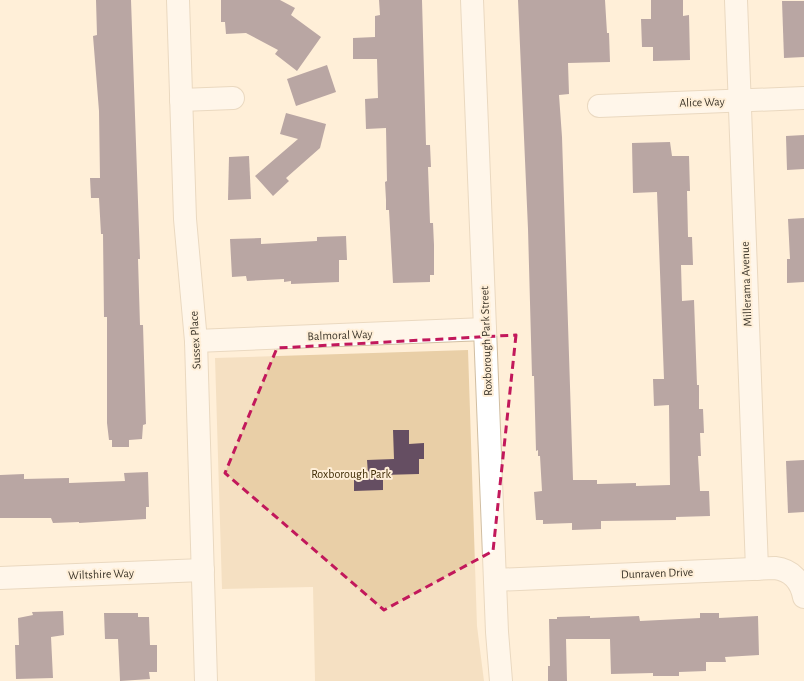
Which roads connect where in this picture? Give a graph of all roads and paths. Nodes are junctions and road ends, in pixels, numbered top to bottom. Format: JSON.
{"nodes":[{"id":1,"x":178,"y":0,"type":"edge"},
{"id":2,"x":472,"y":0,"type":"edge"},
{"id":3,"x":736,"y":0,"type":"edge"},
{"id":4,"x":233,"y":98,"type":"dead end"},
{"id":5,"x":804,"y":98,"type":"edge"},
{"id":6,"x":181,"y":100,"type":"junction"},
{"id":7,"x":739,"y":101,"type":"junction"},
{"id":8,"x":599,"y":106,"type":"dead end"},
{"id":9,"x":485,"y":330,"type":"junction"},
{"id":10,"x":196,"y":341,"type":"junction"},
{"id":11,"x":757,"y":569,"type":"junction"},
{"id":12,"x":203,"y":570,"type":"junction"},
{"id":13,"x":0,"y":578,"type":"edge"},
{"id":14,"x":495,"y":580,"type":"junction"},
{"id":15,"x":804,"y":597,"type":"edge"},
{"id":16,"x":206,"y":681,"type":"edge"},
{"id":17,"x":501,"y":681,"type":"edge"}],
"edges":[{"from":1,"to":6,"type":"street","name":"Sussex Place"},
{"from":2,"to":9,"type":"street","name":"Roxborough Park Street"},
{"from":3,"to":7,"type":"street","name":"Millerama Avenue"},
{"from":4,"to":6,"type":"street"},
{"from":5,"to":7,"type":"street","name":"Alice Way"},
{"from":6,"to":10,"type":"street","name":"Sussex Place"},
{"from":7,"to":8,"type":"street","name":"Alice Way"},
{"from":7,"to":11,"type":"street","name":"Millerama Avenue"},
{"from":9,"to":10,"type":"street","name":"Balmoral Way"},
{"from":9,"to":14,"type":"street","name":"Roxborough Park Street"},
{"from":10,"to":12,"type":"street","name":"Sussex Place"},
{"from":11,"to":14,"type":"street","name":"Dunraven Drive"},
{"from":11,"to":15,"type":"street","name":"Dunraven Drive"},
{"from":12,"to":13,"type":"street","name":"Wiltshire Way"},
{"from":12,"to":16,"type":"street","name":"Sussex Place"},
{"from":14,"to":17,"type":"street","name":"Roxborough Park Street"}]}
